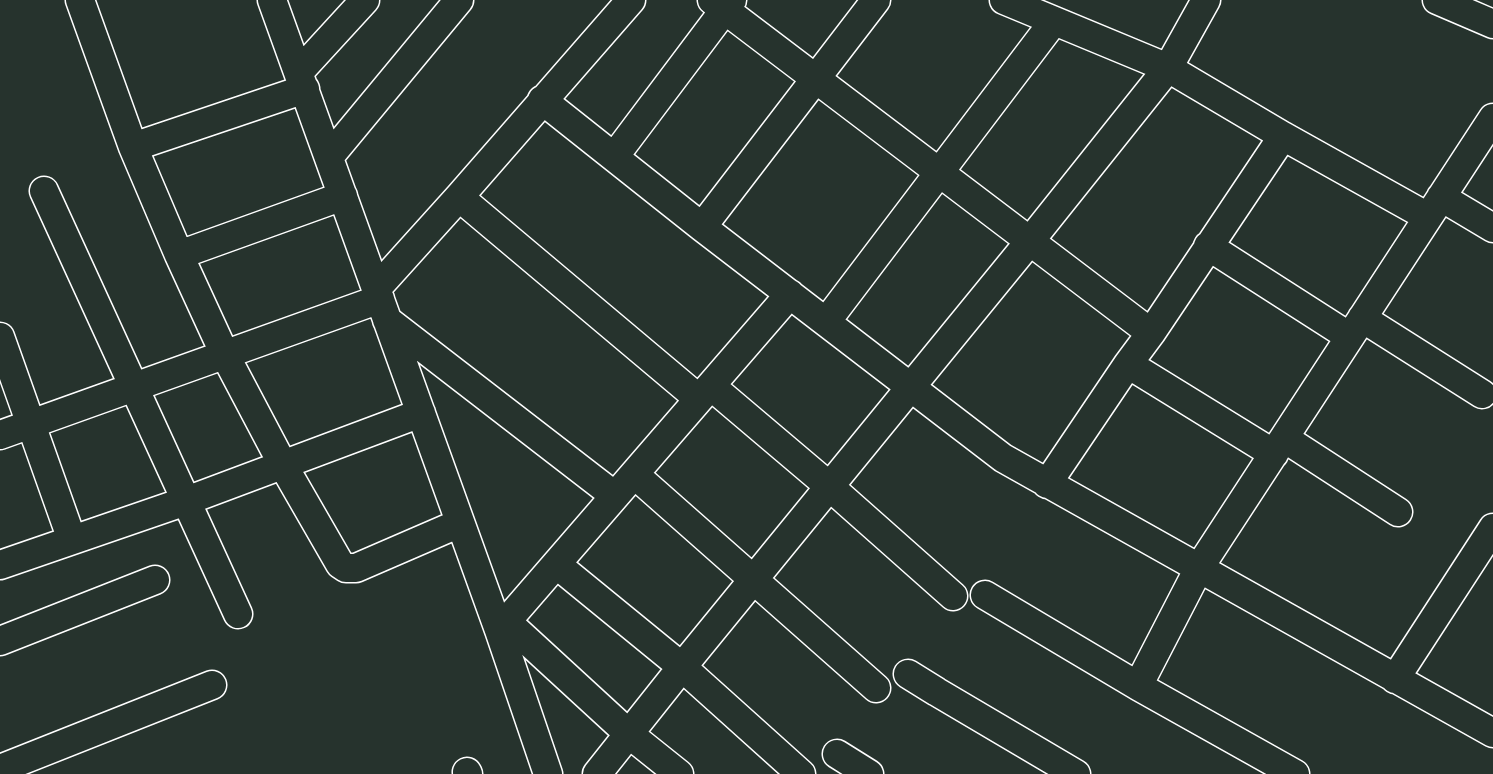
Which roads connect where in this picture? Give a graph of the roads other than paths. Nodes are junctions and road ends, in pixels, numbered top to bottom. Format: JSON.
{"nodes":[{"id":1,"x":80,"y":0,"type":"edge"},
{"id":2,"x":272,"y":0,"type":"edge"},
{"id":3,"x":365,"y":0,"type":"edge"},
{"id":4,"x":459,"y":0,"type":"edge"},
{"id":5,"x":631,"y":0,"type":"edge"},
{"id":6,"x":876,"y":0,"type":"edge"},
{"id":7,"x":1004,"y":0,"type":"edge"},
{"id":8,"x":1206,"y":0,"type":"edge"},
{"id":9,"x":1436,"y":0,"type":"edge"},
{"id":10,"x":723,"y":3,"type":"edge"},
{"id":11,"x":1054,"y":21,"type":"junction"},
{"id":12,"x":1493,"y":24,"type":"edge"},
{"id":13,"x":1168,"y":68,"type":"junction"},
{"id":14,"x":816,"y":79,"type":"junction"},
{"id":15,"x":302,"y":80,"type":"junction"},
{"id":16,"x":542,"y":100,"type":"junction"},
{"id":17,"x":1493,"y":118,"type":"edge"},
{"id":18,"x":1283,"y":136,"type":"junction"},
{"id":19,"x":133,"y":147,"type":"junction"},
{"id":20,"x":329,"y":157,"type":"junction"},
{"id":21,"x":614,"y":157,"type":"junction"},
{"id":22,"x":939,"y":172,"type":"junction"},
{"id":23,"x":44,"y":191,"type":"dead end"},
{"id":24,"x":343,"y":196,"type":"junction"},
{"id":25,"x":459,"y":197,"type":"junction"},
{"id":26,"x":1435,"y":207,"type":"junction"},
{"id":27,"x":702,"y":227,"type":"junction"},
{"id":28,"x":1493,"y":228,"type":"edge"},
{"id":29,"x":1030,"y":241,"type":"junction"},
{"id":30,"x":1208,"y":246,"type":"junction"},
{"id":31,"x":180,"y":254,"type":"junction"},
{"id":32,"x":790,"y":294,"type":"junction"},
{"id":33,"x":381,"y":302,"type":"junction"},
{"id":34,"x":826,"y":322,"type":"junction"},
{"id":35,"x":1356,"y":328,"type":"junction"},
{"id":36,"x":1151,"y":333,"type":"junction"},
{"id":37,"x":0,"y":337,"type":"edge"},
{"id":38,"x":225,"y":355,"type":"junction"},
{"id":39,"x":1128,"y":364,"type":"junction"},
{"id":40,"x":134,"y":387,"type":"junction"},
{"id":41,"x":910,"y":387,"type":"junction"},
{"id":42,"x":705,"y":392,"type":"junction"},
{"id":43,"x":1482,"y":394,"type":"dead end"},
{"id":44,"x":421,"y":413,"type":"junction"},
{"id":45,"x":31,"y":424,"type":"junction"},
{"id":46,"x":0,"y":435,"type":"edge"},
{"id":47,"x":1279,"y":446,"type":"junction"},
{"id":48,"x":283,"y":465,"type":"junction"},
{"id":49,"x":634,"y":474,"type":"junction"},
{"id":50,"x":1047,"y":484,"type":"junction"},
{"id":51,"x":829,"y":486,"type":"junction"},
{"id":52,"x":615,"y":496,"type":"junction"},
{"id":53,"x":186,"y":501,"type":"junction"},
{"id":54,"x":1398,"y":512,"type":"dead end"},
{"id":55,"x":460,"y":524,"type":"junction"},
{"id":56,"x":1493,"y":528,"type":"edge"},
{"id":57,"x":72,"y":540,"type":"junction"},
{"id":58,"x":556,"y":564,"type":"junction"},
{"id":59,"x":0,"y":565,"type":"edge"},
{"id":60,"x":1199,"y":568,"type":"junction"},
{"id":61,"x":754,"y":579,"type":"junction"},
{"id":62,"x":155,"y":580,"type":"dead end"},
{"id":63,"x":985,"y":595,"type":"dead end"},
{"id":64,"x":953,"y":596,"type":"dead end"},
{"id":65,"x":238,"y":614,"type":"dead end"},
{"id":66,"x":502,"y":625,"type":"junction"},
{"id":67,"x":0,"y":641,"type":"edge"},
{"id":68,"x":682,"y":667,"type":"junction"},
{"id":69,"x":908,"y":674,"type":"dead end"},
{"id":70,"x":1395,"y":679,"type":"junction"},
{"id":71,"x":212,"y":685,"type":"dead end"},
{"id":72,"x":1138,"y":686,"type":"junction"},
{"id":73,"x":876,"y":688,"type":"dead end"},
{"id":74,"x":1493,"y":733,"type":"edge"},
{"id":75,"x":629,"y":734,"type":"junction"},
{"id":76,"x":837,"y":754,"type":"dead end"},
{"id":77,"x":0,"y":769,"type":"edge"},
{"id":78,"x":548,"y":774,"type":"edge"},
{"id":79,"x":597,"y":774,"type":"edge"},
{"id":80,"x":679,"y":774,"type":"edge"},
{"id":81,"x":801,"y":774,"type":"edge"},
{"id":82,"x":869,"y":774,"type":"edge"},
{"id":83,"x":1076,"y":774,"type":"edge"},
{"id":84,"x":1295,"y":774,"type":"edge"}],
"edges":[{"from":1,"to":19,"type":"street"},
{"from":2,"to":15,"type":"street"},
{"from":3,"to":15,"type":"street"},
{"from":4,"to":20,"type":"street"},
{"from":5,"to":16,"type":"street"},
{"from":6,"to":14,"type":"street"},
{"from":7,"to":11,"type":"street"},
{"from":8,"to":13,"type":"street"},
{"from":9,"to":12,"type":"street"},
{"from":10,"to":14,"type":"street"},
{"from":10,"to":21,"type":"street"},
{"from":11,"to":13,"type":"street"},
{"from":11,"to":22,"type":"street"},
{"from":13,"to":18,"type":"street"},
{"from":13,"to":29,"type":"street"},
{"from":14,"to":22,"type":"street"},
{"from":14,"to":27,"type":"street"},
{"from":15,"to":19,"type":"street"},
{"from":15,"to":20,"type":"street"},
{"from":16,"to":21,"type":"street"},
{"from":16,"to":25,"type":"street"},
{"from":17,"to":26,"type":"street"},
{"from":18,"to":26,"type":"street"},
{"from":18,"to":30,"type":"street"},
{"from":19,"to":31,"type":"street"},
{"from":20,"to":24,"type":"street"},
{"from":21,"to":27,"type":"street"},
{"from":22,"to":29,"type":"street"},
{"from":22,"to":34,"type":"street"},
{"from":23,"to":40,"type":"street"},
{"from":24,"to":31,"type":"street"},
{"from":24,"to":33,"type":"street"},
{"from":25,"to":33,"type":"street"},
{"from":25,"to":42,"type":"street"},
{"from":26,"to":28,"type":"street"},
{"from":26,"to":35,"type":"street"},
{"from":27,"to":32,"type":"street"},
{"from":29,"to":36,"type":"street"},
{"from":29,"to":41,"type":"street"},
{"from":30,"to":35,"type":"street"},
{"from":30,"to":36,"type":"street"},
{"from":31,"to":38,"type":"street"},
{"from":32,"to":34,"type":"street"},
{"from":32,"to":42,"type":"street"},
{"from":33,"to":38,"type":"street"},
{"from":33,"to":44,"type":"street"},
{"from":33,"to":52,"type":"street"},
{"from":34,"to":41,"type":"street"},
{"from":35,"to":43,"type":"street"},
{"from":35,"to":47,"type":"street"},
{"from":36,"to":39,"type":"street"},
{"from":37,"to":45,"type":"street"},
{"from":38,"to":40,"type":"street"},
{"from":38,"to":48,"type":"street"},
{"from":39,"to":47,"type":"street"},
{"from":39,"to":50,"type":"street"},
{"from":40,"to":45,"type":"street"},
{"from":40,"to":53,"type":"street"},
{"from":41,"to":50,"type":"street"},
{"from":41,"to":51,"type":"street"},
{"from":42,"to":49,"type":"street"},
{"from":42,"to":51,"type":"street"},
{"from":44,"to":48,"type":"street"},
{"from":44,"to":55,"type":"street"},
{"from":45,"to":46,"type":"street"},
{"from":45,"to":57,"type":"street"},
{"from":47,"to":54,"type":"street"},
{"from":47,"to":60,"type":"street"},
{"from":48,"to":53,"type":"street"},
{"from":48,"to":55,"type":"street"},
{"from":49,"to":52,"type":"street"},
{"from":49,"to":61,"type":"street"},
{"from":50,"to":60,"type":"street"},
{"from":51,"to":61,"type":"street"},
{"from":51,"to":64,"type":"street"},
{"from":52,"to":58,"type":"street"},
{"from":53,"to":57,"type":"street"},
{"from":53,"to":65,"type":"street"},
{"from":55,"to":66,"type":"street"},
{"from":56,"to":70,"type":"street"},
{"from":57,"to":59,"type":"street"},
{"from":58,"to":66,"type":"street"},
{"from":58,"to":68,"type":"street"},
{"from":60,"to":70,"type":"street"},
{"from":60,"to":72,"type":"street"},
{"from":61,"to":68,"type":"street"},
{"from":61,"to":73,"type":"street"},
{"from":62,"to":67,"type":"street"},
{"from":63,"to":72,"type":"street"},
{"from":66,"to":75,"type":"street"},
{"from":66,"to":78,"type":"street"},
{"from":68,"to":75,"type":"street"},
{"from":68,"to":81,"type":"street"},
{"from":69,"to":83,"type":"street"},
{"from":70,"to":74,"type":"street"},
{"from":71,"to":77,"type":"street"},
{"from":72,"to":84,"type":"street"},
{"from":75,"to":79,"type":"street"},
{"from":75,"to":80,"type":"street"},
{"from":76,"to":82,"type":"street"}]}
